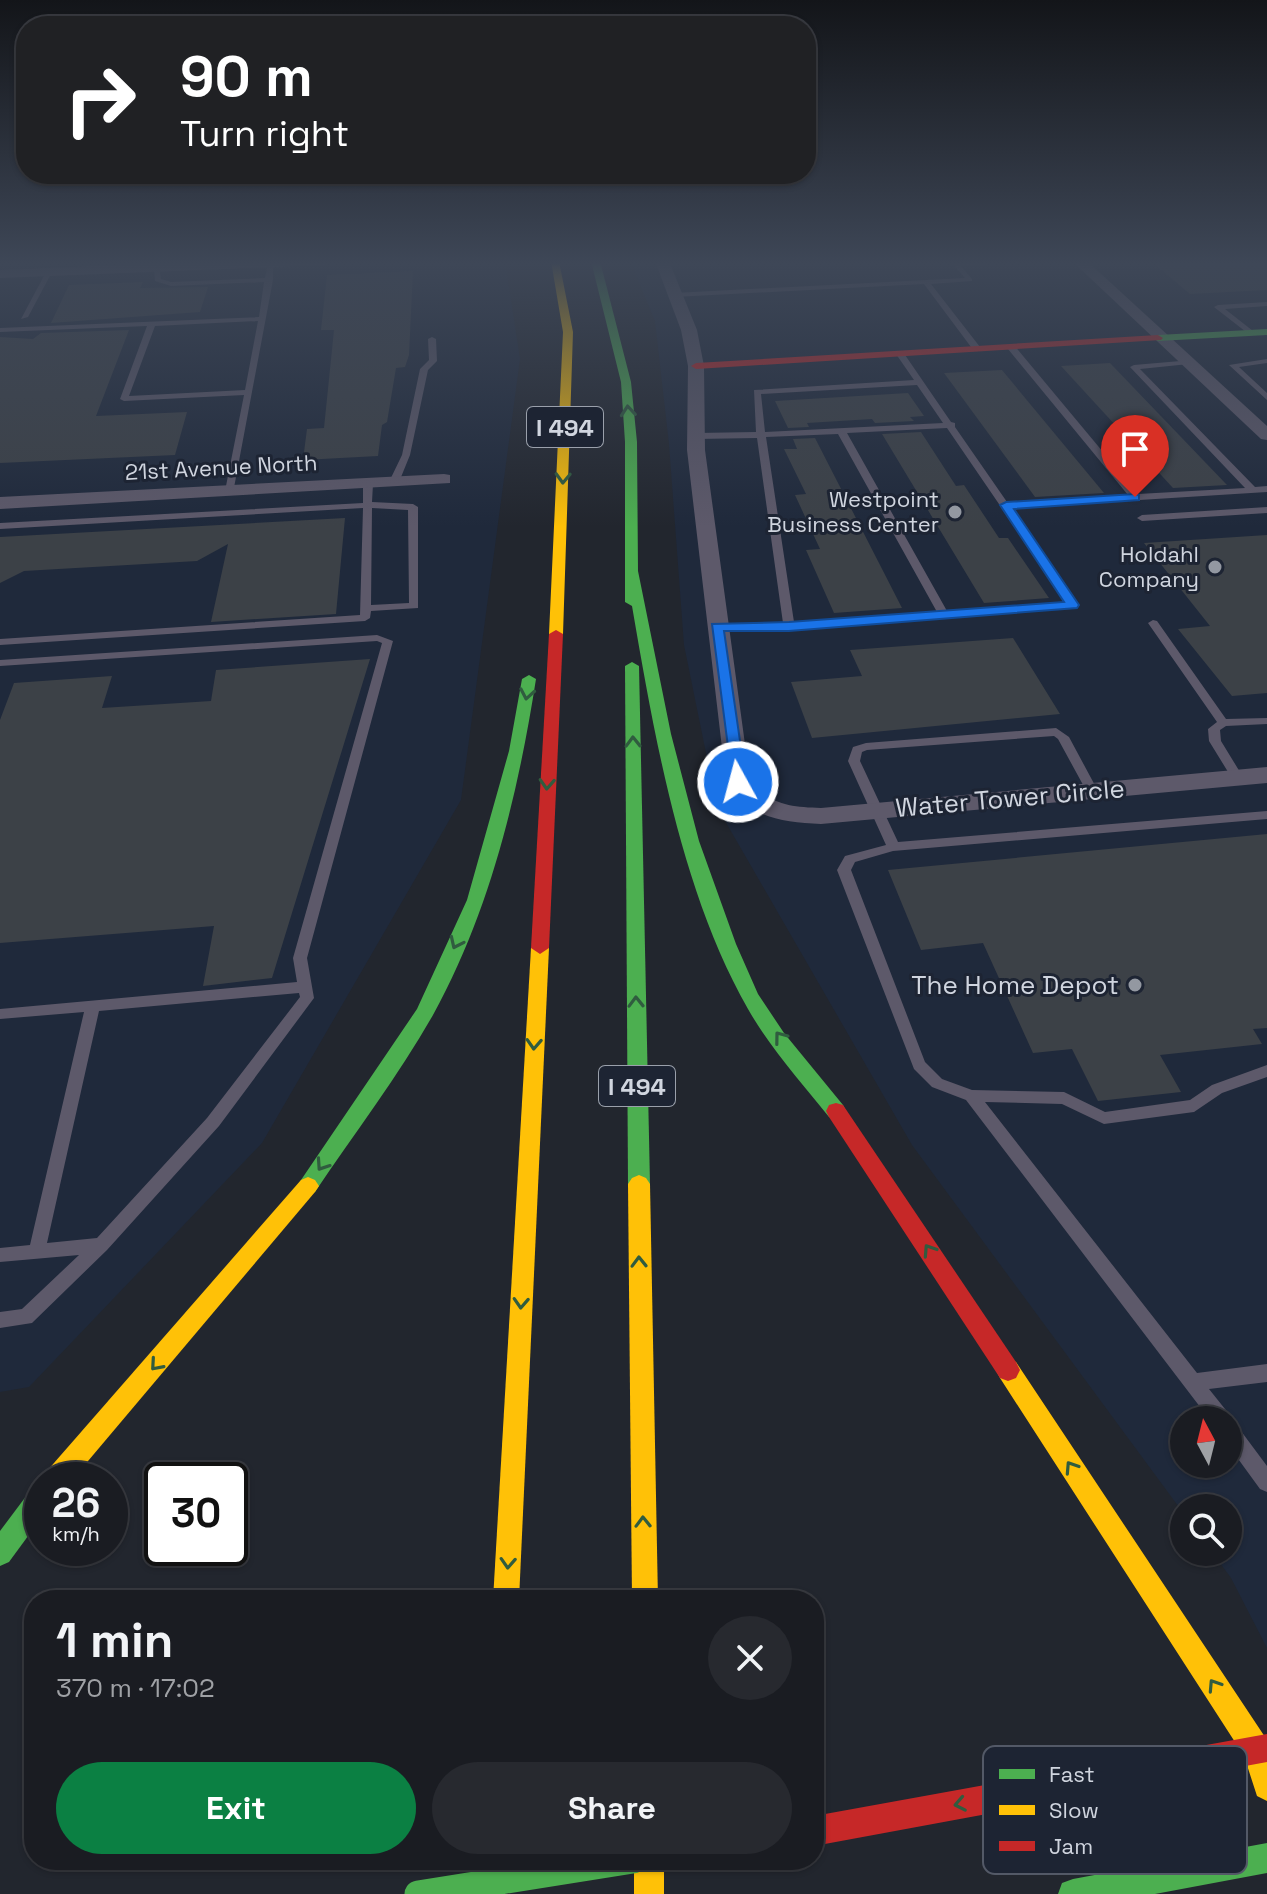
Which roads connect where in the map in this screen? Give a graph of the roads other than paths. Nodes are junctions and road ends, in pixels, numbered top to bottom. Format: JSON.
{"nodes":[{"id":1,"x":143,"y":349,"type":"edge"},
{"id":2,"x":257,"y":349,"type":"edge"},
{"id":3,"x":432,"y":349,"type":"edge"},
{"id":4,"x":567,"y":349,"type":"edge"},
{"id":5,"x":618,"y":349,"type":"edge"},
{"id":6,"x":693,"y":349,"type":"edge"},
{"id":7,"x":971,"y":349,"type":"edge"},
{"id":8,"x":1013,"y":349,"type":"edge"},
{"id":9,"x":1175,"y":349,"type":"edge"},
{"id":10,"x":900,"y":354,"type":"junction"},
{"id":11,"x":1267,"y":361,"type":"edge"},
{"id":12,"x":1189,"y":362,"type":"junction"},
{"id":13,"x":696,"y":366,"type":"junction"},
{"id":14,"x":921,"y":382,"type":"junction"},
{"id":15,"x":249,"y":392,"type":"junction"},
{"id":16,"x":1267,"y":398,"type":"edge"},
{"id":17,"x":952,"y":425,"type":"junction"},
{"id":18,"x":841,"y":431,"type":"junction"},
{"id":19,"x":761,"y":435,"type":"junction"},
{"id":20,"x":1267,"y":435,"type":"edge"},
{"id":21,"x":696,"y":436,"type":"junction"},
{"id":22,"x":444,"y":479,"type":"dead end"},
{"id":23,"x":394,"y":482,"type":"junction"},
{"id":24,"x":368,"y":484,"type":"junction"},
{"id":25,"x":1267,"y":489,"type":"edge"},
{"id":26,"x":1253,"y":490,"type":"junction"},
{"id":27,"x":230,"y":491,"type":"junction"},
{"id":28,"x":1135,"y":497,"type":"junction"},
{"id":29,"x":0,"y":503,"type":"edge"},
{"id":30,"x":370,"y":505,"type":"junction"},
{"id":31,"x":1006,"y":505,"type":"junction"},
{"id":32,"x":1267,"y":510,"type":"edge"},
{"id":33,"x":1142,"y":518,"type":"dead end"},
{"id":34,"x":0,"y":526,"type":"edge"},
{"id":35,"x":633,"y":573,"type":"junction"},
{"id":36,"x":557,"y":594,"type":"junction"},
{"id":37,"x":366,"y":608,"type":"junction"},
{"id":38,"x":944,"y":615,"type":"junction"},
{"id":39,"x":1153,"y":623,"type":"dead end"},
{"id":40,"x":789,"y":626,"type":"junction"},
{"id":41,"x":717,"y":627,"type":"junction"},
{"id":42,"x":537,"y":637,"type":"dead end"},
{"id":43,"x":0,"y":642,"type":"edge"},
{"id":44,"x":0,"y":663,"type":"edge"},
{"id":45,"x":532,"y":665,"type":"dead end"},
{"id":46,"x":1267,"y":721,"type":"edge"},
{"id":47,"x":1223,"y":723,"type":"junction"},
{"id":48,"x":1267,"y":775,"type":"edge"},
{"id":49,"x":1237,"y":777,"type":"junction"},
{"id":50,"x":1092,"y":791,"type":"junction"},
{"id":51,"x":877,"y":811,"type":"junction"},
{"id":52,"x":1267,"y":815,"type":"edge"},
{"id":53,"x":893,"y":847,"type":"junction"},
{"id":54,"x":305,"y":987,"type":"junction"},
{"id":55,"x":93,"y":1006,"type":"junction"},
{"id":56,"x":0,"y":1014,"type":"edge"},
{"id":57,"x":1267,"y":1071,"type":"edge"},
{"id":58,"x":971,"y":1096,"type":"junction"},
{"id":59,"x":101,"y":1245,"type":"junction"},
{"id":60,"x":37,"y":1251,"type":"junction"},
{"id":61,"x":0,"y":1255,"type":"edge"},
{"id":62,"x":0,"y":1320,"type":"edge"},
{"id":63,"x":1267,"y":1373,"type":"edge"},
{"id":64,"x":1194,"y":1382,"type":"junction"},
{"id":65,"x":1212,"y":1406,"type":"edge"},
{"id":66,"x":1242,"y":1448,"type":"edge"},
{"id":67,"x":72,"y":1462,"type":"edge"},
{"id":68,"x":1267,"y":1482,"type":"edge"},
{"id":69,"x":24,"y":1520,"type":"edge"},
{"id":70,"x":0,"y":1553,"type":"edge"},
{"id":71,"x":507,"y":1590,"type":"edge"},
{"id":72,"x":645,"y":1590,"type":"edge"},
{"id":73,"x":1262,"y":1749,"type":"edge"},
{"id":74,"x":1267,"y":1786,"type":"edge"},
{"id":75,"x":983,"y":1800,"type":"edge"},
{"id":76,"x":824,"y":1829,"type":"edge"},
{"id":77,"x":1267,"y":1858,"type":"edge"},
{"id":78,"x":1247,"y":1862,"type":"edge"},
{"id":79,"x":492,"y":1870,"type":"edge"},
{"id":80,"x":570,"y":1870,"type":"edge"},
{"id":81,"x":649,"y":1870,"type":"edge"},
{"id":82,"x":1181,"y":1874,"type":"edge"},
{"id":83,"x":418,"y":1894,"type":"edge"},
{"id":84,"x":491,"y":1894,"type":"edge"},
{"id":85,"x":649,"y":1894,"type":"edge"},
{"id":86,"x":1073,"y":1894,"type":"edge"}],
"edges":[{"from":1,"to":15,"type":"lane"},
{"from":2,"to":15,"type":"lane"},
{"from":3,"to":23,"type":"lane"},
{"from":4,"to":36,"type":"main road","number":"I 494","one_way":true},
{"from":35,"to":5,"type":"main road","number":"I 494","one_way":true},
{"from":6,"to":13,"type":"street"},
{"from":7,"to":10,"type":"main road"},
{"from":8,"to":28,"type":"lane"},
{"from":9,"to":12,"type":"street"},
{"from":10,"to":13,"type":"main road"},
{"from":10,"to":14,"type":"lane"},
{"from":11,"to":16,"type":"lane"},
{"from":12,"to":20,"type":"street"},
{"from":12,"to":26,"type":"lane"},
{"from":13,"to":21,"type":"street"},
{"from":14,"to":17,"type":"lane"},
{"from":14,"to":19,"type":"lane"},
{"from":15,"to":27,"type":"lane"},
{"from":17,"to":18,"type":"lane"},
{"from":17,"to":31,"type":"lane"},
{"from":18,"to":19,"type":"lane"},
{"from":18,"to":38,"type":"lane"},
{"from":19,"to":21,"type":"lane"},
{"from":19,"to":40,"type":"lane"},
{"from":21,"to":41,"type":"street"},
{"from":22,"to":23,"type":"street","name":"21st Avenue North"},
{"from":23,"to":24,"type":"street","name":"21st Avenue North"},
{"from":24,"to":27,"type":"street","name":"21st Avenue North"},
{"from":24,"to":30,"type":"lane"},
{"from":25,"to":26,"type":"lane"},
{"from":26,"to":28,"type":"lane"},
{"from":27,"to":29,"type":"street","name":"21st Avenue North"},
{"from":28,"to":31,"type":"lane"},
{"from":30,"to":34,"type":"lane"},
{"from":30,"to":37,"type":"lane"},
{"from":30,"to":37,"type":"lane"},
{"from":31,"to":38,"type":"lane"},
{"from":32,"to":33,"type":"lane"},
{"from":72,"to":35,"type":"main road","number":"I 494","one_way":true},
{"from":73,"to":35,"type":"main road","one_way":true},
{"from":36,"to":42,"type":"main road"},
{"from":36,"to":71,"type":"main road","number":"I 494","one_way":true},
{"from":37,"to":43,"type":"lane"},
{"from":38,"to":40,"type":"lane"},
{"from":39,"to":47,"type":"lane"},
{"from":40,"to":41,"type":"lane"},
{"from":41,"to":51,"type":"street","name":"Water Tower Circle"},
{"from":44,"to":54,"type":"lane"},
{"from":45,"to":67,"type":"main road","one_way":true},
{"from":46,"to":47,"type":"lane"},
{"from":47,"to":49,"type":"lane"},
{"from":48,"to":49,"type":"street","name":"Water Tower Circle"},
{"from":49,"to":50,"type":"street","name":"Water Tower Circle"},
{"from":50,"to":51,"type":"street","name":"Water Tower Circle"},
{"from":50,"to":51,"type":"lane"},
{"from":51,"to":53,"type":"lane"},
{"from":52,"to":53,"type":"lane"},
{"from":53,"to":58,"type":"lane"},
{"from":54,"to":55,"type":"lane"},
{"from":54,"to":59,"type":"lane"},
{"from":55,"to":56,"type":"lane"},
{"from":55,"to":60,"type":"lane"},
{"from":57,"to":58,"type":"lane"},
{"from":58,"to":64,"type":"lane"},
{"from":59,"to":60,"type":"lane"},
{"from":59,"to":62,"type":"lane"},
{"from":60,"to":61,"type":"lane"},
{"from":63,"to":64,"type":"lane"},
{"from":64,"to":65,"type":"lane"},
{"from":66,"to":68,"type":"lane"},
{"from":69,"to":70,"type":"main road"},
{"from":73,"to":74,"type":"main road"},
{"from":75,"to":76,"type":"main road","one_way":true},
{"from":77,"to":78,"type":"main road"},
{"from":79,"to":84,"type":"main road"},
{"from":80,"to":83,"type":"main road","bridge":true},
{"from":81,"to":85,"type":"main road"},
{"from":82,"to":86,"type":"main road"}]}
